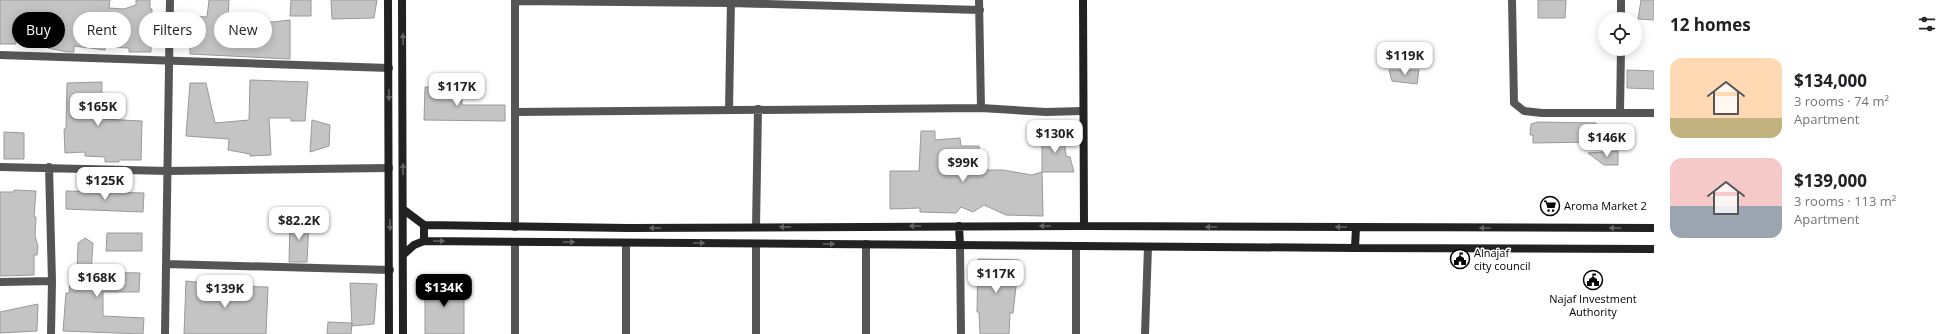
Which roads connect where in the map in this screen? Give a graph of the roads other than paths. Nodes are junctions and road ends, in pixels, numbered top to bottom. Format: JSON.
{"nodes":[{"id":1,"x":170,"y":0,"type":"edge"},
{"id":2,"x":388,"y":0,"type":"edge"},
{"id":3,"x":402,"y":0,"type":"edge"},
{"id":4,"x":515,"y":0,"type":"edge"},
{"id":5,"x":979,"y":0,"type":"edge"},
{"id":6,"x":1083,"y":0,"type":"edge"},
{"id":7,"x":1512,"y":0,"type":"edge"},
{"id":8,"x":1621,"y":0,"type":"edge"},
{"id":9,"x":731,"y":1,"type":"edge"},
{"id":10,"x":980,"y":10,"type":"junction"},
{"id":11,"x":1621,"y":12,"type":"edge"},
{"id":12,"x":0,"y":55,"type":"edge"},
{"id":13,"x":1621,"y":56,"type":"edge"},
{"id":14,"x":169,"y":61,"type":"junction"},
{"id":15,"x":403,"y":67,"type":"junction"},
{"id":16,"x":389,"y":68,"type":"junction"},
{"id":17,"x":981,"y":108,"type":"junction"},
{"id":18,"x":758,"y":109,"type":"junction"},
{"id":19,"x":729,"y":110,"type":"junction"},
{"id":20,"x":515,"y":112,"type":"junction"},
{"id":21,"x":1082,"y":112,"type":"junction"},
{"id":22,"x":1620,"y":112,"type":"junction"},
{"id":23,"x":1654,"y":113,"type":"edge"},
{"id":24,"x":0,"y":167,"type":"edge"},
{"id":25,"x":49,"y":167,"type":"junction"},
{"id":26,"x":389,"y":168,"type":"junction"},
{"id":27,"x":168,"y":171,"type":"junction"},
{"id":28,"x":404,"y":210,"type":"junction"},
{"id":29,"x":424,"y":225,"type":"junction"},
{"id":30,"x":959,"y":226,"type":"junction"},
{"id":31,"x":1084,"y":226,"type":"junction"},
{"id":32,"x":515,"y":227,"type":"junction"},
{"id":33,"x":756,"y":227,"type":"junction"},
{"id":34,"x":1356,"y":228,"type":"junction"},
{"id":35,"x":1654,"y":228,"type":"edge"},
{"id":36,"x":424,"y":241,"type":"junction"},
{"id":37,"x":516,"y":242,"type":"junction"},
{"id":38,"x":626,"y":243,"type":"junction"},
{"id":39,"x":756,"y":244,"type":"junction"},
{"id":40,"x":866,"y":244,"type":"junction"},
{"id":41,"x":960,"y":245,"type":"junction"},
{"id":42,"x":1076,"y":246,"type":"junction"},
{"id":43,"x":1148,"y":247,"type":"junction"},
{"id":44,"x":1355,"y":248,"type":"junction"},
{"id":45,"x":1654,"y":249,"type":"edge"},
{"id":46,"x":404,"y":254,"type":"junction"},
{"id":47,"x":166,"y":264,"type":"junction"},
{"id":48,"x":390,"y":270,"type":"junction"},
{"id":49,"x":52,"y":281,"type":"junction"},
{"id":50,"x":0,"y":282,"type":"edge"},
{"id":51,"x":51,"y":334,"type":"edge"},
{"id":52,"x":166,"y":334,"type":"edge"},
{"id":53,"x":389,"y":334,"type":"edge"},
{"id":54,"x":403,"y":334,"type":"edge"},
{"id":55,"x":515,"y":334,"type":"edge"},
{"id":56,"x":626,"y":334,"type":"edge"},
{"id":57,"x":756,"y":334,"type":"edge"},
{"id":58,"x":866,"y":334,"type":"edge"},
{"id":59,"x":960,"y":334,"type":"edge"},
{"id":60,"x":1076,"y":334,"type":"edge"},
{"id":61,"x":1145,"y":334,"type":"edge"}],
"edges":[{"from":1,"to":14,"type":"street"},
{"from":2,"to":16,"type":"street"},
{"from":15,"to":3,"type":"street","one_way":true},
{"from":4,"to":9,"type":"street"},
{"from":4,"to":20,"type":"street"},
{"from":5,"to":10,"type":"street"},
{"from":6,"to":21,"type":"street"},
{"from":7,"to":22,"type":"street"},
{"from":8,"to":11,"type":"street"},
{"from":9,"to":10,"type":"street"},
{"from":9,"to":19,"type":"street"},
{"from":10,"to":17,"type":"street"},
{"from":12,"to":14,"type":"street"},
{"from":13,"to":22,"type":"street"},
{"from":14,"to":16,"type":"street"},
{"from":14,"to":27,"type":"street"},
{"from":15,"to":16,"type":"street"},
{"from":28,"to":15,"type":"street","one_way":true},
{"from":16,"to":26,"type":"street","one_way":true},
{"from":17,"to":18,"type":"street"},
{"from":17,"to":21,"type":"street"},
{"from":18,"to":19,"type":"street"},
{"from":18,"to":33,"type":"street"},
{"from":19,"to":20,"type":"street"},
{"from":20,"to":32,"type":"street"},
{"from":21,"to":31,"type":"street"},
{"from":22,"to":23,"type":"street"},
{"from":24,"to":25,"type":"street"},
{"from":25,"to":27,"type":"street"},
{"from":25,"to":49,"type":"street"},
{"from":26,"to":27,"type":"street"},
{"from":26,"to":48,"type":"street","one_way":true},
{"from":27,"to":47,"type":"street"},
{"from":28,"to":29,"type":"street"},
{"from":28,"to":46,"type":"street"},
{"from":29,"to":32,"type":"street"},
{"from":29,"to":36,"type":"street"},
{"from":31,"to":30,"type":"street","one_way":true},
{"from":30,"to":33,"type":"street","one_way":true},
{"from":30,"to":41,"type":"street"},
{"from":34,"to":31,"type":"street","one_way":true},
{"from":33,"to":32,"type":"street","one_way":true},
{"from":35,"to":34,"type":"street","one_way":true},
{"from":34,"to":44,"type":"street"},
{"from":36,"to":37,"type":"street","one_way":true},
{"from":36,"to":46,"type":"street"},
{"from":37,"to":38,"type":"street","one_way":true},
{"from":37,"to":55,"type":"street"},
{"from":38,"to":39,"type":"street","one_way":true},
{"from":38,"to":56,"type":"street"},
{"from":39,"to":40,"type":"street","one_way":true},
{"from":39,"to":57,"type":"street"},
{"from":40,"to":41,"type":"street"},
{"from":40,"to":58,"type":"street"},
{"from":41,"to":42,"type":"street"},
{"from":41,"to":59,"type":"street"},
{"from":42,"to":43,"type":"street"},
{"from":42,"to":60,"type":"street"},
{"from":43,"to":44,"type":"street"},
{"from":43,"to":61,"type":"street"},
{"from":44,"to":45,"type":"street"},
{"from":46,"to":54,"type":"street"},
{"from":47,"to":48,"type":"street"},
{"from":47,"to":52,"type":"street"},
{"from":48,"to":53,"type":"street"},
{"from":49,"to":50,"type":"street"},
{"from":49,"to":51,"type":"street"}]}
